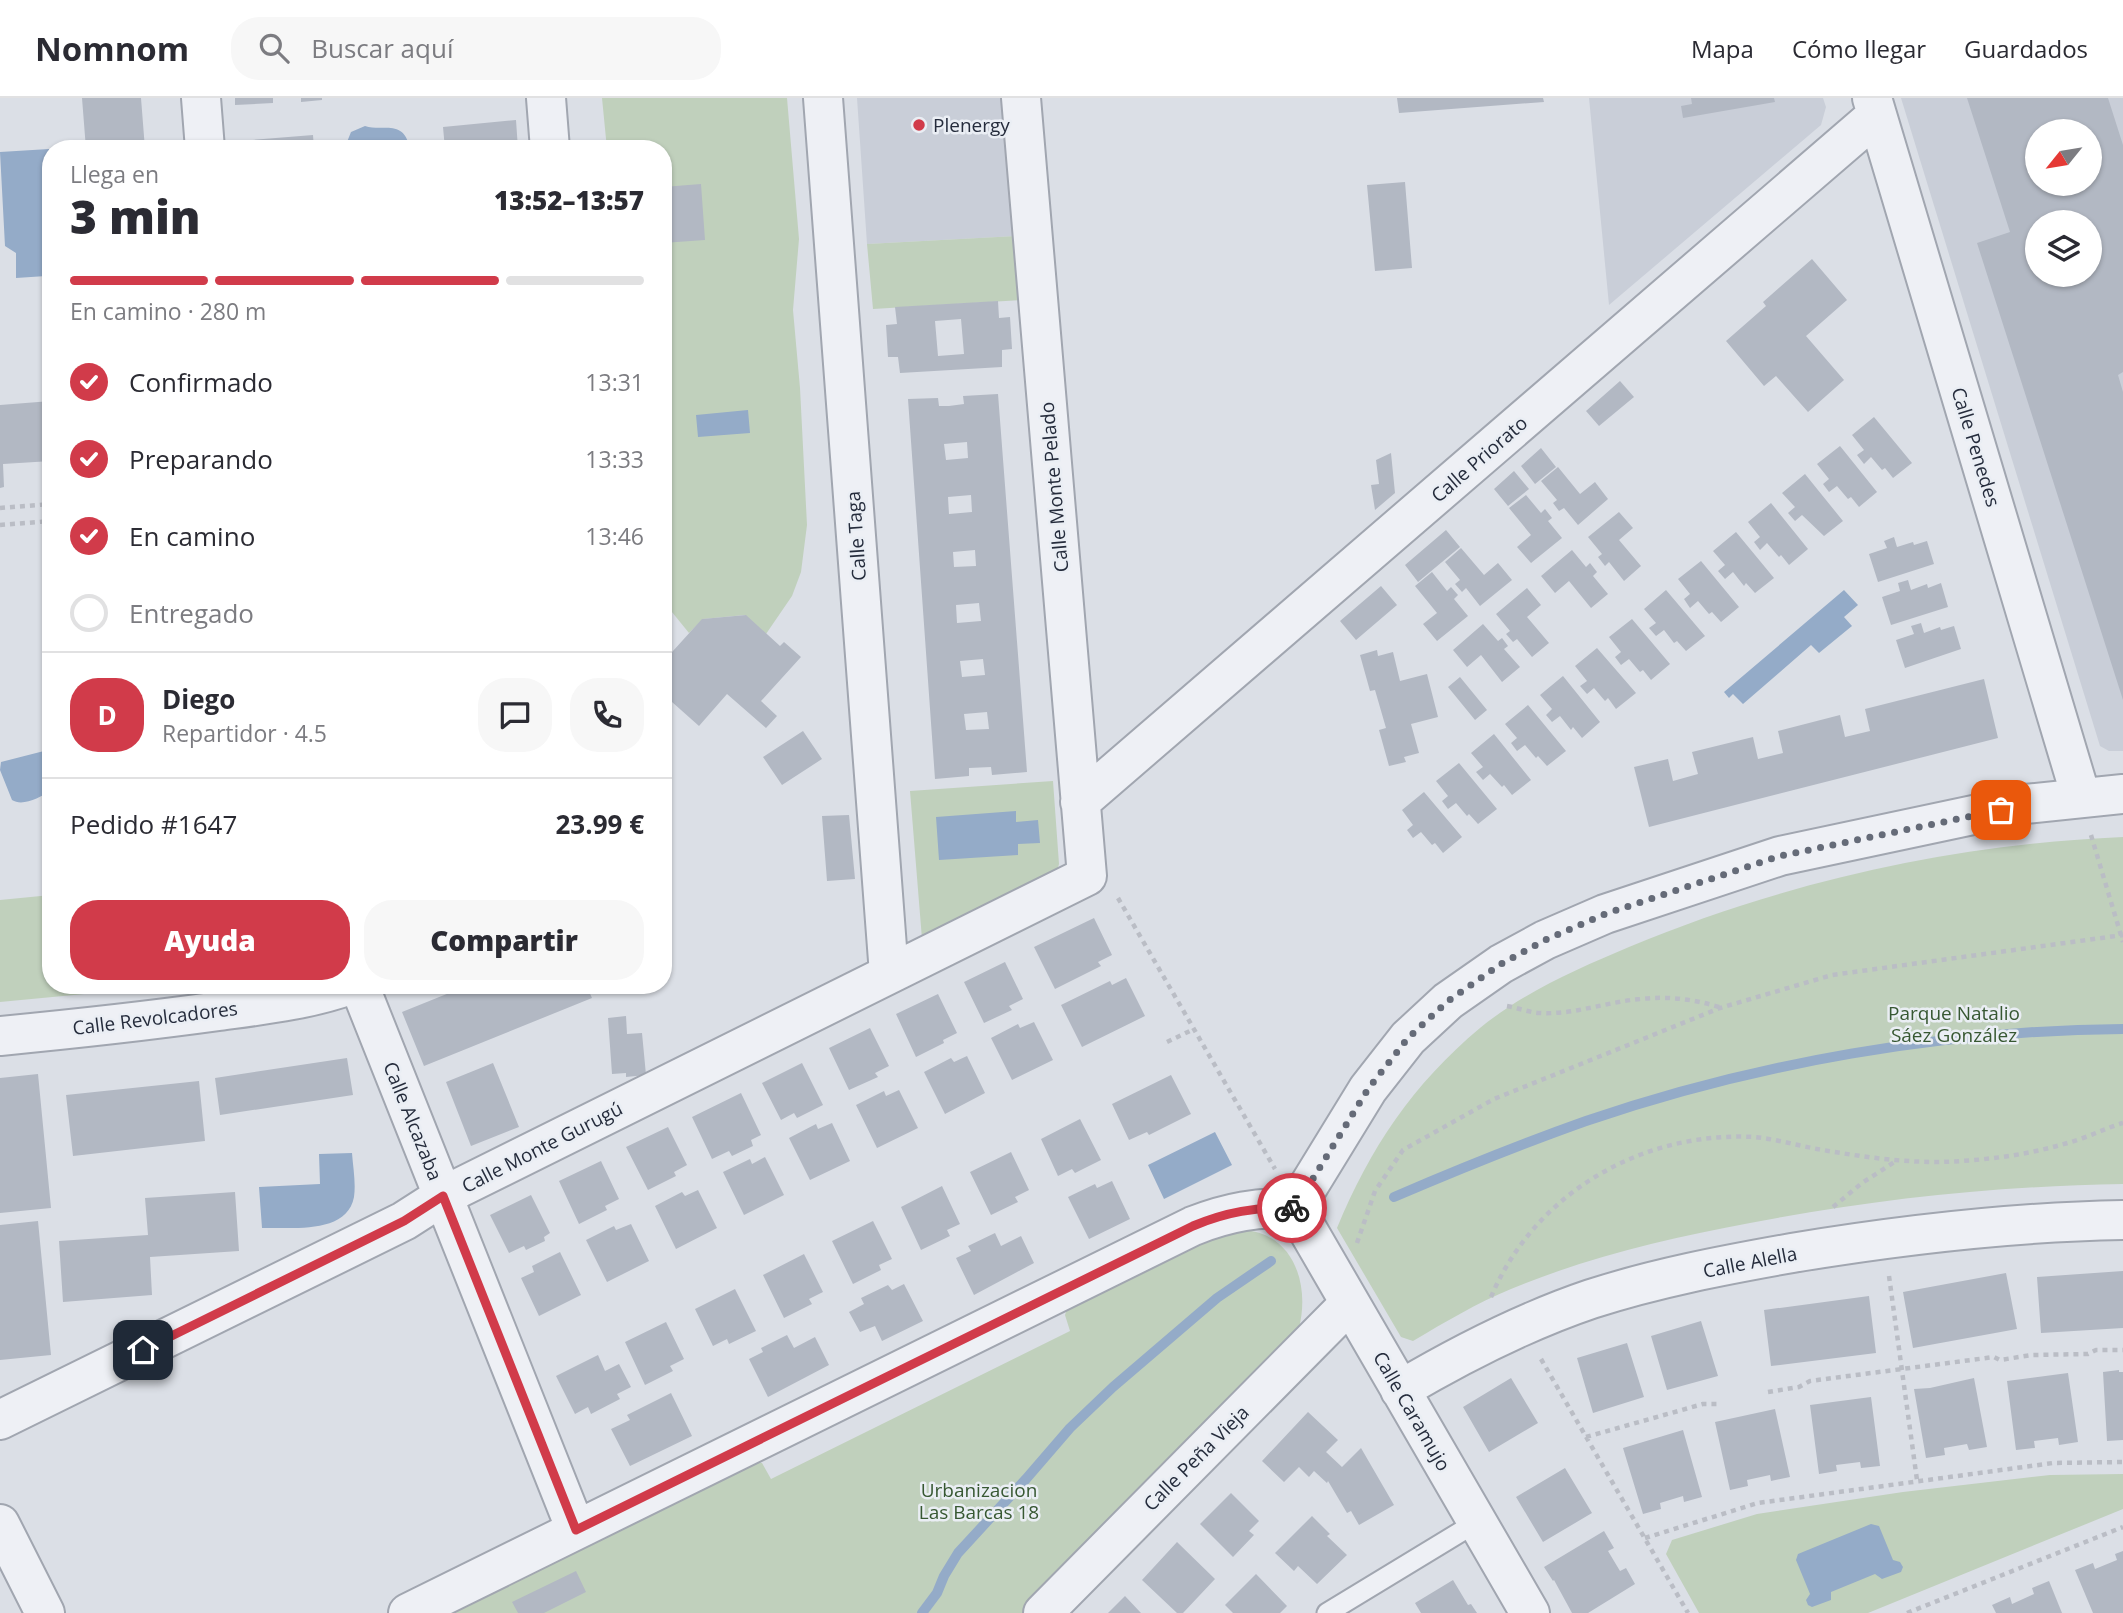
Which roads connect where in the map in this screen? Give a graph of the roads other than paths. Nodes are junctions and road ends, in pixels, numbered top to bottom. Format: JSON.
{"nodes":[{"id":1,"x":201,"y":98,"type":"edge"},
{"id":2,"x":546,"y":98,"type":"edge"},
{"id":3,"x":823,"y":98,"type":"edge"},
{"id":4,"x":1021,"y":98,"type":"edge"},
{"id":5,"x":1875,"y":107,"type":"edge"},
{"id":6,"x":204,"y":140,"type":"edge"},
{"id":7,"x":549,"y":140,"type":"edge"},
{"id":8,"x":2123,"y":794,"type":"edge"},
{"id":9,"x":2081,"y":797,"type":"junction"},
{"id":10,"x":1080,"y":802,"type":"junction"},
{"id":11,"x":1087,"y":876,"type":"joint"},
{"id":12,"x":889,"y":974,"type":"junction"},
{"id":13,"x":320,"y":994,"type":"edge"},
{"id":14,"x":363,"y":994,"type":"edge"},
{"id":15,"x":0,"y":1036,"type":"edge"},
{"id":16,"x":443,"y":1196,"type":"junction"},
{"id":17,"x":1295,"y":1208,"type":"junction"},
{"id":18,"x":2123,"y":1220,"type":"edge"},
{"id":19,"x":1350,"y":1303,"type":"junction"},
{"id":20,"x":1400,"y":1390,"type":"junction"},
{"id":21,"x":0,"y":1420,"type":"edge"},
{"id":22,"x":1477,"y":1522,"type":"junction"},
{"id":23,"x":0,"y":1524,"type":"edge"},
{"id":24,"x":576,"y":1530,"type":"junction"},
{"id":25,"x":45,"y":1613,"type":"edge"},
{"id":26,"x":408,"y":1613,"type":"edge"},
{"id":27,"x":1043,"y":1613,"type":"edge"},
{"id":28,"x":1327,"y":1613,"type":"edge"},
{"id":29,"x":1530,"y":1613,"type":"edge"}],
"edges":[{"from":1,"to":6,"type":"street"},
{"from":2,"to":7,"type":"street"},
{"from":3,"to":12,"type":"street","name":"Calle Taga"},
{"from":4,"to":10,"type":"street","name":"Calle Monte Pelado"},
{"from":5,"to":9,"type":"street","name":"Calle Penedes"},
{"from":5,"to":10,"type":"street","name":"Calle Priorato"},
{"from":8,"to":9,"type":"street"},
{"from":9,"to":17,"type":"street"},
{"from":10,"to":11,"type":"street","name":"Calle Monte Pelado"},
{"from":11,"to":12,"type":"street","name":"Calle Monte Gurugú"},
{"from":12,"to":16,"type":"street","name":"Calle Monte Gurugú"},
{"from":13,"to":15,"type":"street","name":"Calle Revolcadores"},
{"from":14,"to":16,"type":"street","name":"Calle Alcazaba"},
{"from":16,"to":21,"type":"street","name":"Calle Monte Gurugú"},
{"from":16,"to":24,"type":"street","name":"Calle Alcazaba"},
{"from":17,"to":19,"type":"street","name":"Calle Caramujo"},
{"from":17,"to":24,"type":"street"},
{"from":18,"to":20,"type":"street","name":"Calle Alella"},
{"from":19,"to":20,"type":"street","name":"Calle Caramujo"},
{"from":19,"to":27,"type":"street","name":"Calle Peña Vieja"},
{"from":20,"to":22,"type":"street","name":"Calle Caramujo"},
{"from":22,"to":28,"type":"lane"},
{"from":22,"to":29,"type":"street","name":"Calle Caramujo"},
{"from":23,"to":25,"type":"street"},
{"from":24,"to":26,"type":"street"}]}
